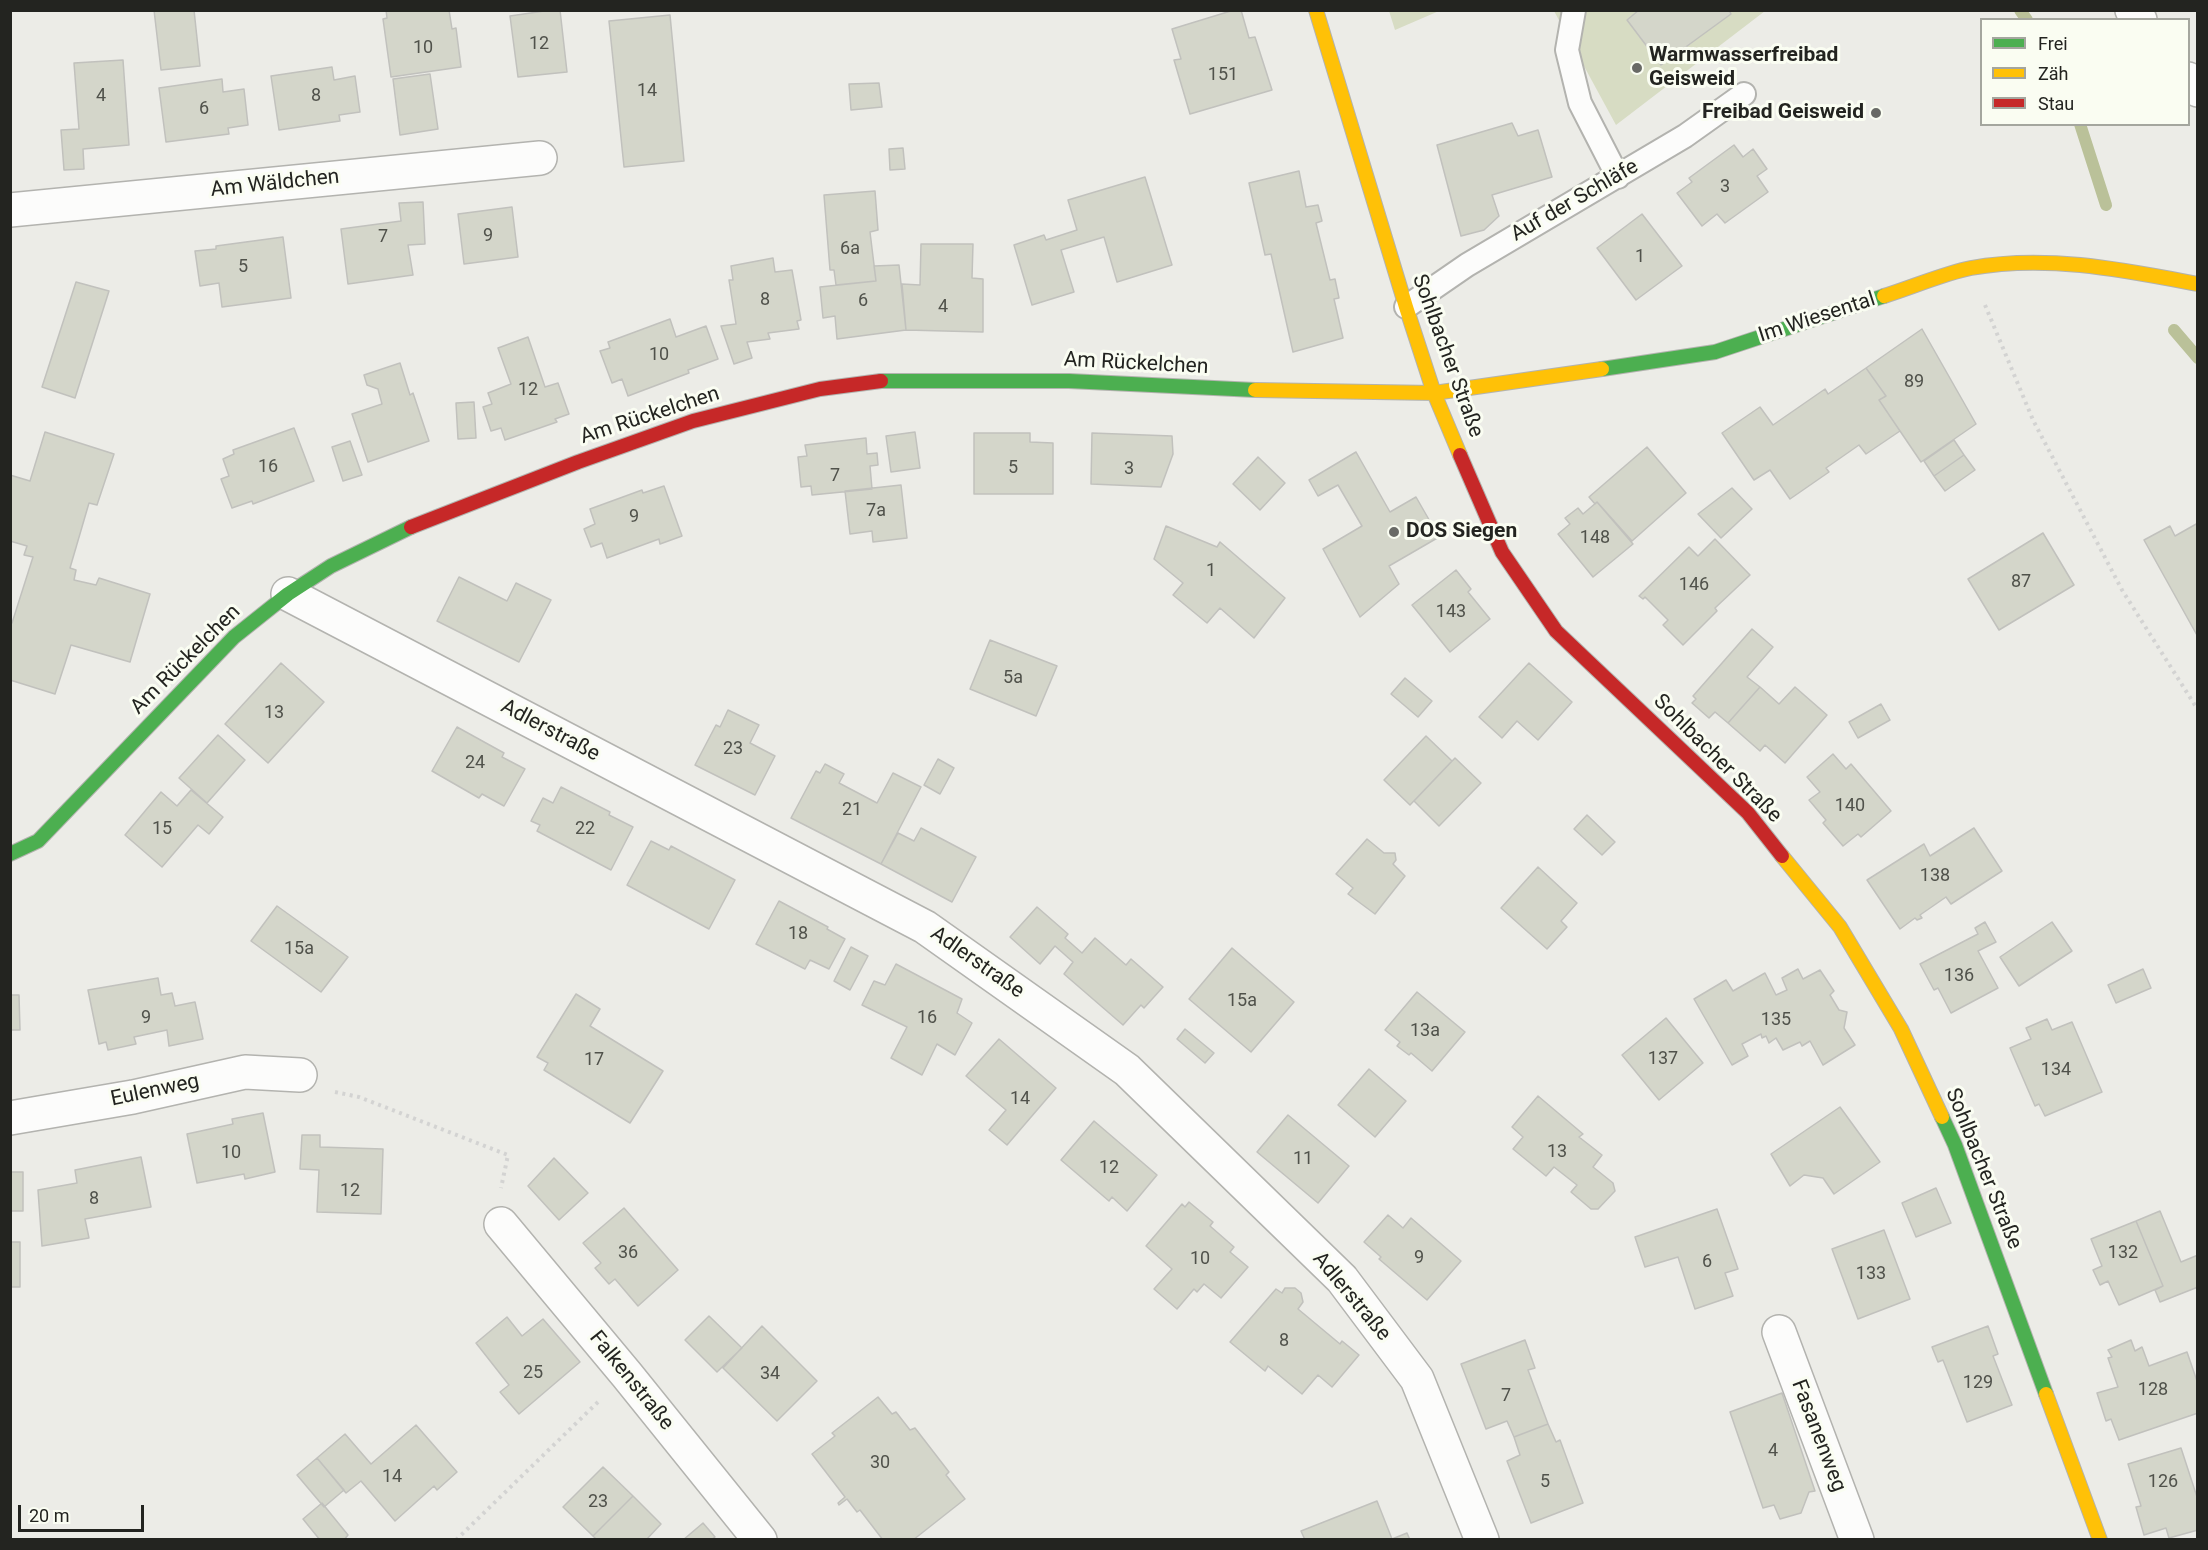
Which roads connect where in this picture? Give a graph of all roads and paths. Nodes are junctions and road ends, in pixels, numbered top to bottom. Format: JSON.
{"nodes":[{"id":1,"x":1316,"y":10,"type":"edge"},
{"id":2,"x":1574,"y":10,"type":"edge"},
{"id":3,"x":1744,"y":94,"type":"dead end"},
{"id":4,"x":540,"y":158,"type":"dead end"},
{"id":5,"x":1618,"y":177,"type":"junction"},
{"id":6,"x":10,"y":210,"type":"edge"},
{"id":7,"x":1970,"y":267,"type":"junction"},
{"id":8,"x":2198,"y":284,"type":"edge"},
{"id":9,"x":1406,"y":307,"type":"junction"},
{"id":10,"x":1434,"y":393,"type":"junction"},
{"id":11,"x":288,"y":594,"type":"junction"},
{"id":12,"x":2198,"y":710,"type":"edge"},
{"id":13,"x":10,"y":854,"type":"edge"},
{"id":14,"x":300,"y":1075,"type":"dead end"},
{"id":15,"x":359,"y":1097,"type":"dead end"},
{"id":16,"x":10,"y":1118,"type":"edge"},
{"id":17,"x":500,"y":1211,"type":"joint"},
{"id":18,"x":1779,"y":1332,"type":"dead end"},
{"id":19,"x":627,"y":1374,"type":"junction"},
{"id":20,"x":456,"y":1539,"type":"edge"},
{"id":21,"x":760,"y":1539,"type":"edge"},
{"id":22,"x":1482,"y":1539,"type":"edge"},
{"id":23,"x":1857,"y":1539,"type":"edge"},
{"id":24,"x":2100,"y":1539,"type":"edge"}],
"edges":[{"from":1,"to":9,"type":"street","name":"Sohlbacher Straße"},
{"from":2,"to":5,"type":"lane"},
{"from":3,"to":5,"type":"lane","name":"Auf der Schläfe"},
{"from":4,"to":6,"type":"street","name":"Am Wäldchen"},
{"from":5,"to":9,"type":"lane","name":"Auf der Schläfe"},
{"from":7,"to":8,"type":"street","name":"Im Wiesental"},
{"from":7,"to":10,"type":"street","name":"Im Wiesental"},
{"from":7,"to":12,"type":"path"},
{"from":9,"to":10,"type":"street","name":"Sohlbacher Straße"},
{"from":10,"to":11,"type":"street","name":"Am Rückelchen"},
{"from":10,"to":24,"type":"street","name":"Sohlbacher Straße"},
{"from":11,"to":13,"type":"street","name":"Am Rückelchen"},
{"from":11,"to":22,"type":"street","name":"Adlerstraße"},
{"from":14,"to":16,"type":"street","name":"Eulenweg"},
{"from":15,"to":17,"type":"path"},
{"from":17,"to":19,"type":"street","name":"Falkenstraße"},
{"from":18,"to":23,"type":"street","name":"Fasanenweg"},
{"from":19,"to":20,"type":"path"},
{"from":19,"to":21,"type":"street","name":"Falkenstraße"}]}
